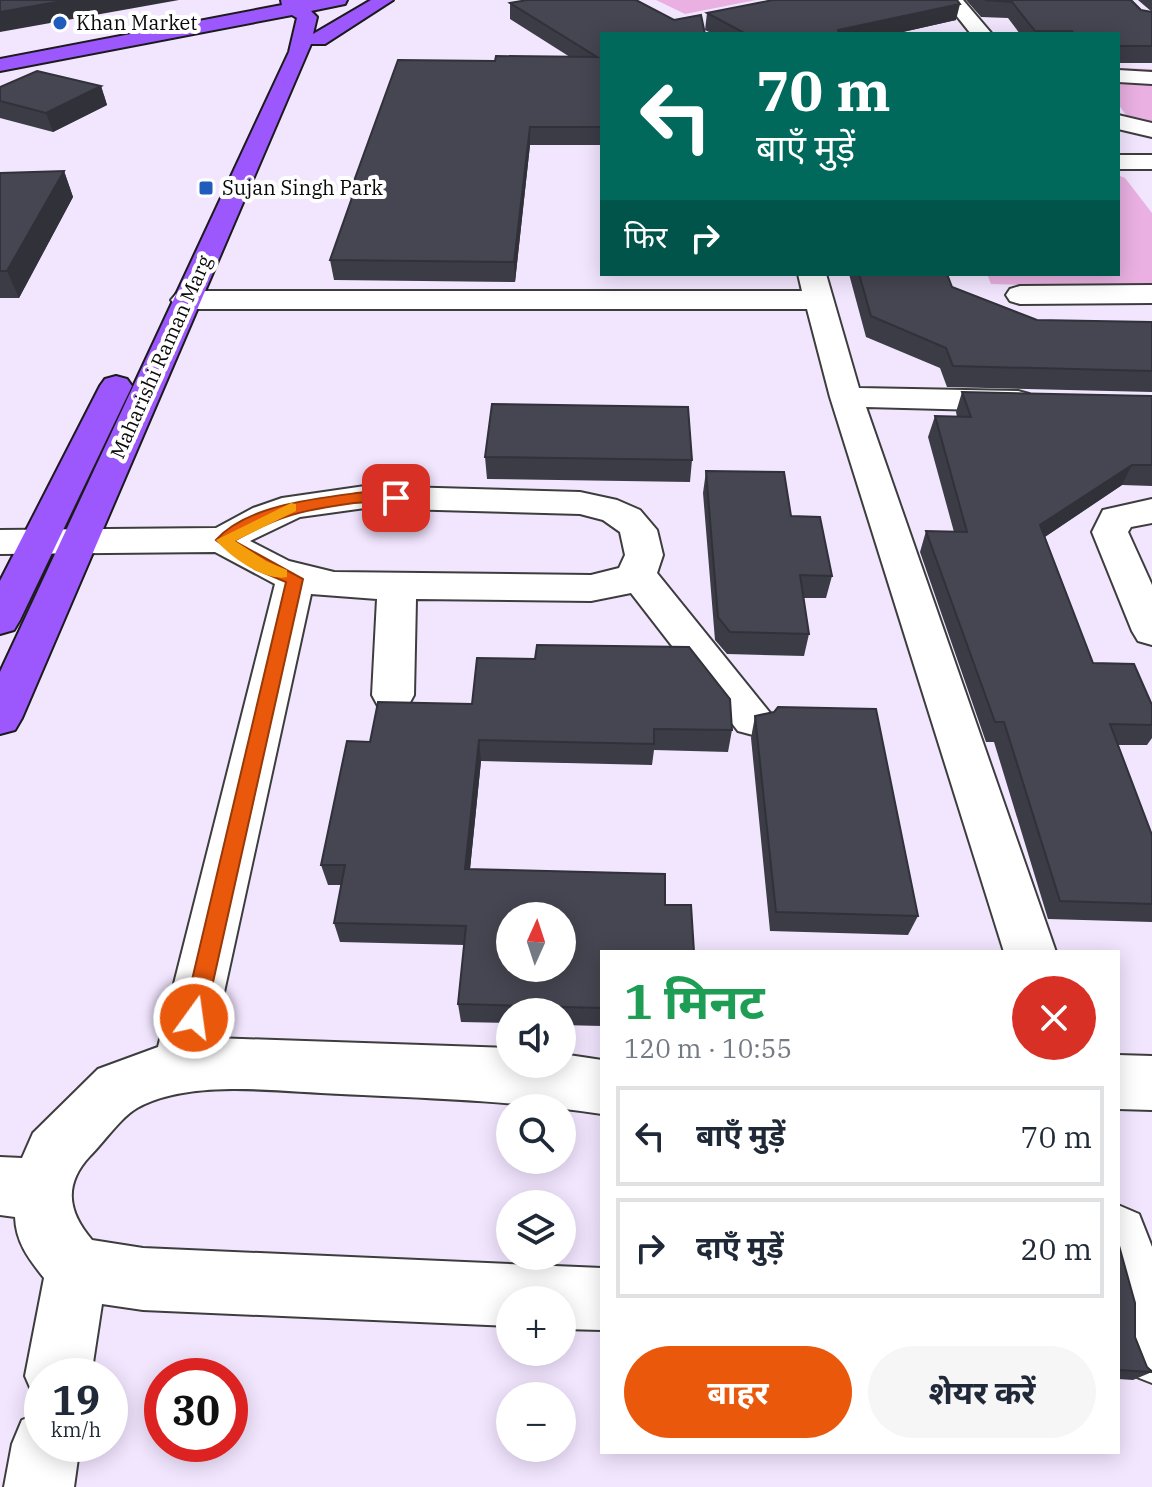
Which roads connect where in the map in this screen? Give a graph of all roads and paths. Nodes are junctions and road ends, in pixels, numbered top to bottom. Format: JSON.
{"nodes":[{"id":1,"x":338,"y":0,"type":"edge"},
{"id":2,"x":384,"y":0,"type":"edge"},
{"id":3,"x":953,"y":0,"type":"edge"},
{"id":4,"x":286,"y":8,"type":"edge"},
{"id":5,"x":978,"y":32,"type":"edge"},
{"id":6,"x":299,"y":52,"type":"junction"},
{"id":7,"x":0,"y":56,"type":"edge"},
{"id":8,"x":0,"y":65,"type":"edge"},
{"id":9,"x":1120,"y":76,"type":"edge"},
{"id":10,"x":1152,"y":78,"type":"edge"},
{"id":11,"x":1120,"y":122,"type":"edge"},
{"id":12,"x":1152,"y":130,"type":"edge"},
{"id":13,"x":1134,"y":162,"type":"edge"},
{"id":14,"x":1152,"y":188,"type":"edge"},
{"id":15,"x":816,"y":287,"type":"edge"},
{"id":16,"x":1152,"y":294,"type":"edge"},
{"id":17,"x":1020,"y":295,"type":"dead end"},
{"id":18,"x":186,"y":300,"type":"junction"},
{"id":19,"x":846,"y":397,"type":"junction"},
{"id":20,"x":1045,"y":402,"type":"edge"},
{"id":21,"x":1152,"y":511,"type":"edge"},
{"id":22,"x":40,"y":540,"type":"junction"},
{"id":23,"x":78,"y":540,"type":"junction"},
{"id":24,"x":223,"y":540,"type":"junction"},
{"id":25,"x":0,"y":542,"type":"edge"},
{"id":26,"x":636,"y":573,"type":"junction"},
{"id":27,"x":295,"y":579,"type":"junction"},
{"id":28,"x":397,"y":586,"type":"junction"},
{"id":29,"x":0,"y":620,"type":"edge"},
{"id":30,"x":1152,"y":631,"type":"edge"},
{"id":31,"x":393,"y":695,"type":"dead end"},
{"id":32,"x":0,"y":718,"type":"edge"},
{"id":33,"x":753,"y":719,"type":"edge"},
{"id":34,"x":1029,"y":950,"type":"edge"},
{"id":35,"x":181,"y":1066,"type":"junction"},
{"id":36,"x":1120,"y":1082,"type":"edge"},
{"id":37,"x":1152,"y":1083,"type":"edge"},
{"id":38,"x":600,"y":1087,"type":"edge"},
{"id":39,"x":21,"y":1188,"type":"edge"},
{"id":40,"x":1120,"y":1242,"type":"edge"},
{"id":41,"x":76,"y":1269,"type":"junction"},
{"id":42,"x":600,"y":1299,"type":"edge"},
{"id":43,"x":1152,"y":1351,"type":"edge"},
{"id":44,"x":61,"y":1358,"type":"edge"},
{"id":45,"x":43,"y":1462,"type":"edge"},
{"id":46,"x":39,"y":1487,"type":"edge"}],
"edges":[{"from":1,"to":4,"type":"main road"},
{"from":2,"to":6,"type":"main road"},
{"from":3,"to":5,"type":"street"},
{"from":4,"to":6,"type":"main road","name":"Maharishi Raman Marg"},
{"from":4,"to":7,"type":"main road"},
{"from":4,"to":8,"type":"main road"},
{"from":4,"to":22,"type":"main road","name":"Maharishi Raman Marg"},
{"from":6,"to":18,"type":"main road","name":"Maharishi Raman Marg"},
{"from":9,"to":10,"type":"street"},
{"from":11,"to":12,"type":"street"},
{"from":13,"to":14,"type":"street"},
{"from":15,"to":18,"type":"street"},
{"from":15,"to":19,"type":"street"},
{"from":16,"to":17,"type":"street"},
{"from":18,"to":23,"type":"main road","name":"Maharishi Raman Marg"},
{"from":19,"to":20,"type":"street"},
{"from":19,"to":34,"type":"street"},
{"from":21,"to":30,"type":"street"},
{"from":22,"to":23,"type":"street"},
{"from":22,"to":25,"type":"street"},
{"from":22,"to":29,"type":"main road","name":"Maharishi Raman Marg"},
{"from":23,"to":24,"type":"street"},
{"from":23,"to":32,"type":"main road","name":"Maharishi Raman Marg"},
{"from":24,"to":26,"type":"street"},
{"from":24,"to":27,"type":"street"},
{"from":26,"to":28,"type":"street"},
{"from":26,"to":33,"type":"street"},
{"from":27,"to":28,"type":"street"},
{"from":27,"to":35,"type":"street"},
{"from":28,"to":31,"type":"street"},
{"from":35,"to":38,"type":"street"},
{"from":35,"to":39,"type":"street"},
{"from":36,"to":37,"type":"street"},
{"from":39,"to":41,"type":"street"},
{"from":40,"to":43,"type":"street"},
{"from":41,"to":42,"type":"street"},
{"from":41,"to":44,"type":"street"},
{"from":45,"to":46,"type":"street"}]}
